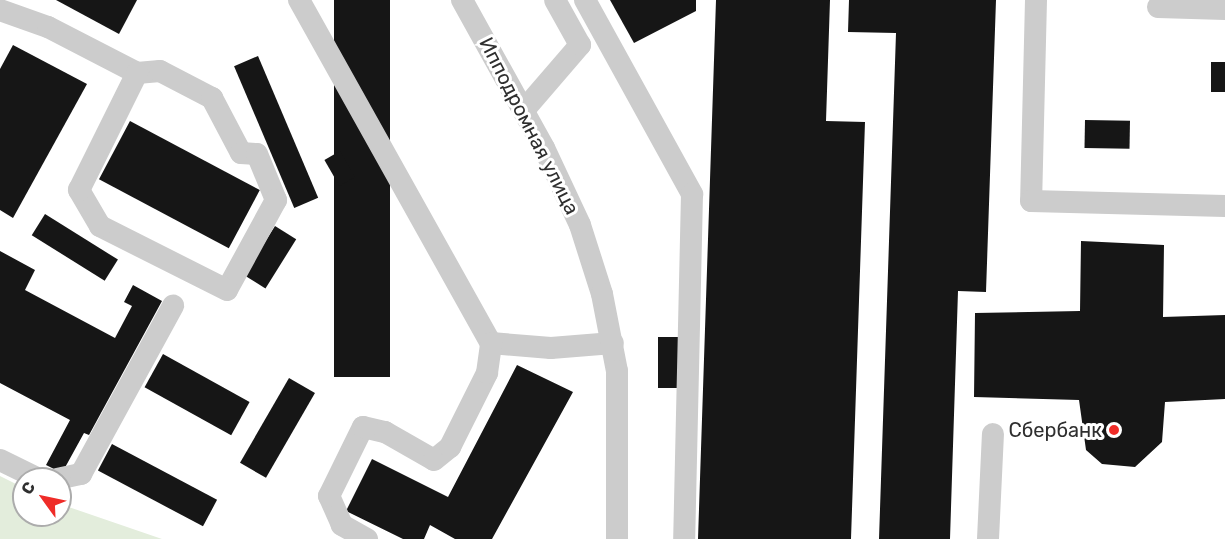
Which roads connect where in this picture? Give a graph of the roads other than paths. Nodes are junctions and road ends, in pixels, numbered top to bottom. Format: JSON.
{"nodes":[{"id":1,"x":5,"y":0,"type":"edge"},
{"id":2,"x":299,"y":0,"type":"edge"},
{"id":3,"x":462,"y":0,"type":"edge"},
{"id":4,"x":555,"y":0,"type":"edge"},
{"id":5,"x":585,"y":0,"type":"edge"},
{"id":6,"x":1036,"y":0,"type":"edge"},
{"id":7,"x":1158,"y":7,"type":"dead end"},
{"id":8,"x":0,"y":9,"type":"edge"},
{"id":9,"x":1225,"y":9,"type":"edge"},
{"id":10,"x":137,"y":73,"type":"junction"},
{"id":11,"x":524,"y":110,"type":"junction"},
{"id":12,"x":1225,"y":206,"type":"edge"},
{"id":13,"x":173,"y":306,"type":"dead end"},
{"id":14,"x":491,"y":343,"type":"junction"},
{"id":15,"x":613,"y":343,"type":"junction"},
{"id":16,"x":993,"y":435,"type":"dead end"},
{"id":17,"x":0,"y":460,"type":"edge"},
{"id":18,"x":14,"y":467,"type":"edge"},
{"id":19,"x":72,"y":476,"type":"edge"},
{"id":20,"x":367,"y":539,"type":"edge"},
{"id":21,"x":617,"y":539,"type":"edge"},
{"id":22,"x":684,"y":539,"type":"edge"},
{"id":23,"x":988,"y":539,"type":"edge"}],
"edges":[{"from":1,"to":8,"type":"street"},
{"from":2,"to":14,"type":"street"},
{"from":3,"to":11,"type":"street","name":"Ипподромная улица"},
{"from":4,"to":11,"type":"street"},
{"from":5,"to":22,"type":"street"},
{"from":6,"to":12,"type":"street"},
{"from":7,"to":9,"type":"street"},
{"from":8,"to":10,"type":"street"},
{"from":10,"to":10,"type":"street"},
{"from":11,"to":15,"type":"street","name":"Ипподромная улица"},
{"from":13,"to":19,"type":"street"},
{"from":14,"to":15,"type":"street"},
{"from":14,"to":20,"type":"street"},
{"from":15,"to":21,"type":"street","name":"Ипподромная улица"},
{"from":16,"to":23,"type":"street"},
{"from":17,"to":18,"type":"street"}]}
